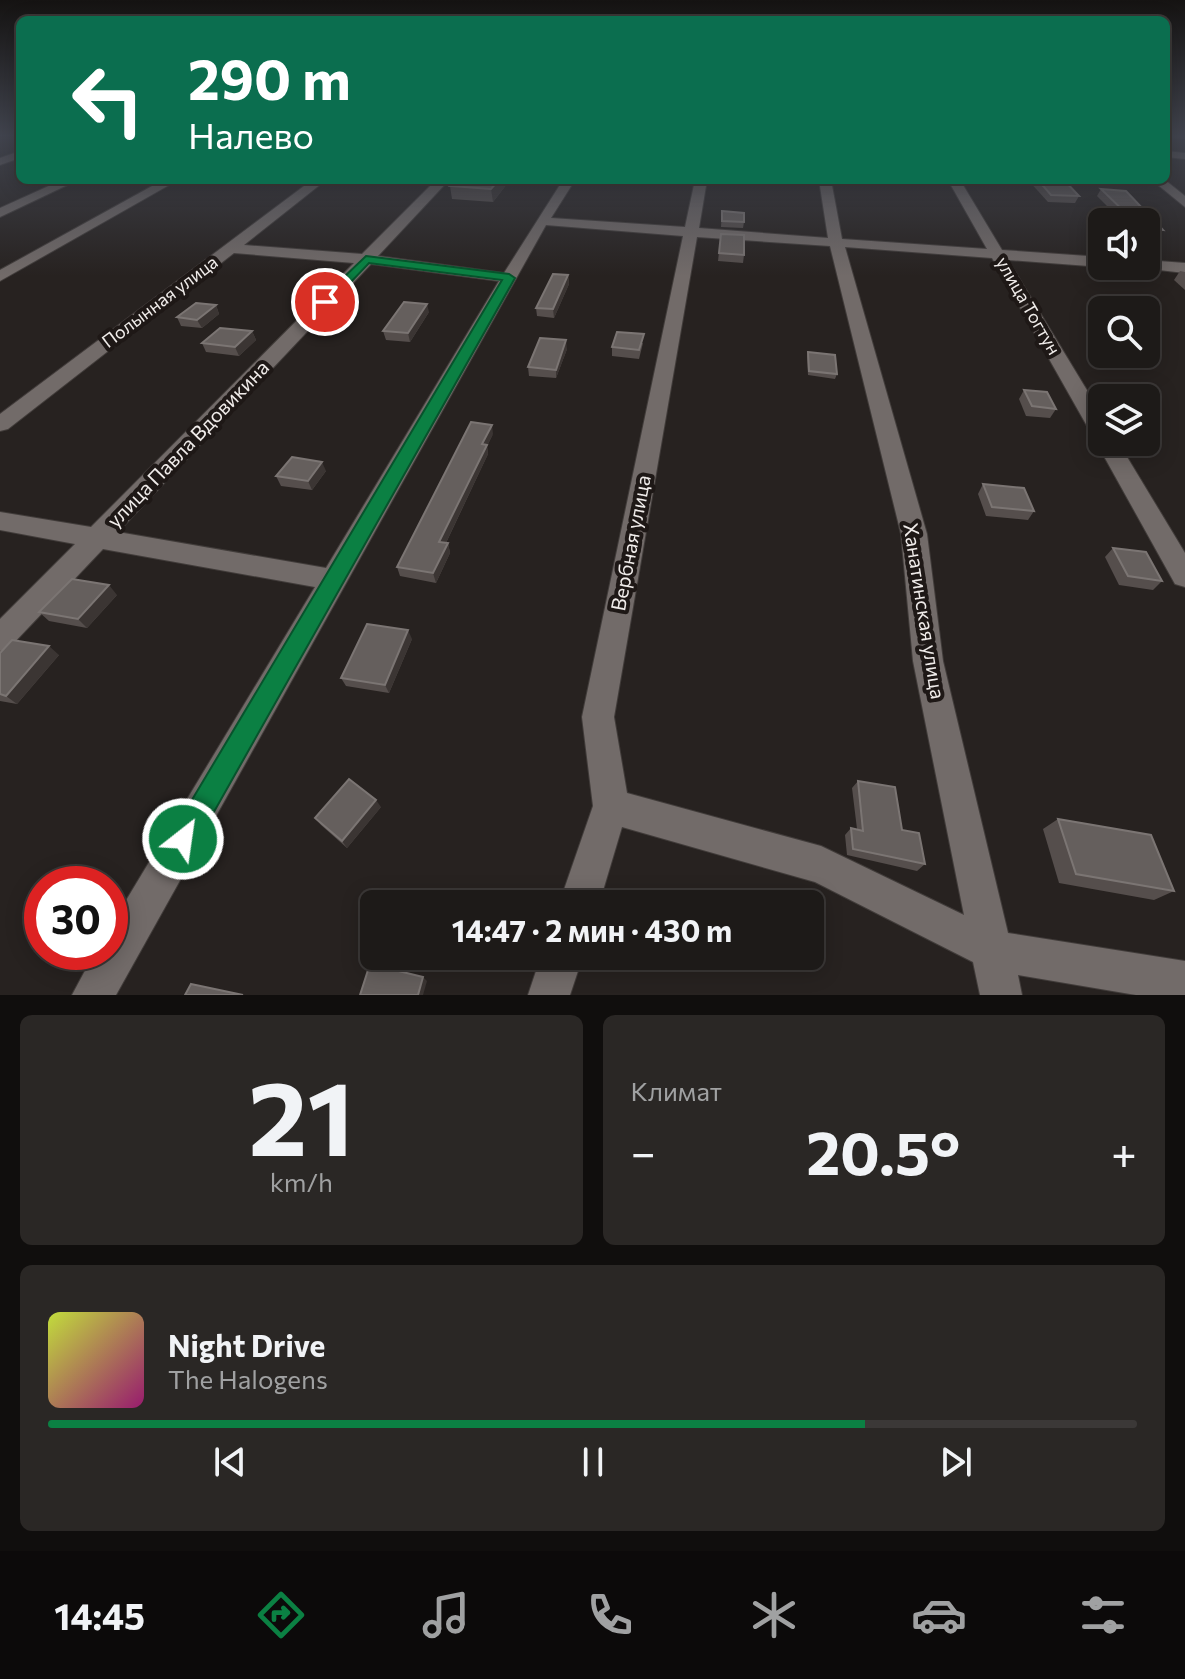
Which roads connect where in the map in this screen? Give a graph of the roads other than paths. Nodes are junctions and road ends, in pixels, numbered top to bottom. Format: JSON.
{"nodes":[{"id":1,"x":63,"y":184,"type":"edge"},
{"id":2,"x":165,"y":184,"type":"edge"},
{"id":3,"x":315,"y":184,"type":"edge"},
{"id":4,"x":439,"y":184,"type":"edge"},
{"id":5,"x":566,"y":184,"type":"edge"},
{"id":6,"x":700,"y":184,"type":"edge"},
{"id":7,"x":826,"y":184,"type":"edge"},
{"id":8,"x":956,"y":184,"type":"edge"},
{"id":9,"x":1163,"y":184,"type":"edge"},
{"id":10,"x":1170,"y":190,"type":"junction"},
{"id":11,"x":1185,"y":191,"type":"edge"},
{"id":12,"x":1185,"y":203,"type":"edge"},
{"id":13,"x":0,"y":213,"type":"edge"},
{"id":14,"x":542,"y":221,"type":"junction"},
{"id":15,"x":690,"y":232,"type":"junction"},
{"id":16,"x":836,"y":243,"type":"junction"},
{"id":17,"x":231,"y":248,"type":"junction"},
{"id":18,"x":998,"y":254,"type":"junction"},
{"id":19,"x":366,"y":259,"type":"junction"},
{"id":20,"x":1088,"y":261,"type":"edge"},
{"id":21,"x":1160,"y":266,"type":"edge"},
{"id":22,"x":1185,"y":268,"type":"edge"},
{"id":23,"x":0,"y":276,"type":"edge"},
{"id":24,"x":509,"y":278,"type":"junction"},
{"id":25,"x":1088,"y":409,"type":"edge"},
{"id":26,"x":0,"y":424,"type":"edge"},
{"id":27,"x":1115,"y":456,"type":"edge"},
{"id":28,"x":0,"y":521,"type":"edge"},
{"id":29,"x":97,"y":538,"type":"junction"},
{"id":30,"x":1185,"y":576,"type":"edge"},
{"id":31,"x":335,"y":580,"type":"junction"},
{"id":32,"x":0,"y":638,"type":"edge"},
{"id":33,"x":611,"y":806,"type":"junction"},
{"id":34,"x":584,"y":890,"type":"edge"},
{"id":35,"x":994,"y":951,"type":"junction"},
{"id":36,"x":557,"y":970,"type":"edge"},
{"id":37,"x":1185,"y":982,"type":"edge"},
{"id":38,"x":93,"y":995,"type":"edge"},
{"id":39,"x":549,"y":995,"type":"edge"},
{"id":40,"x":1001,"y":995,"type":"edge"}],
"edges":[{"from":1,"to":13,"type":"street"},
{"from":2,"to":23,"type":"street"},
{"from":3,"to":17,"type":"street","name":"Полынная улица"},
{"from":4,"to":19,"type":"street","name":"улица Павла Вдовикина"},
{"from":5,"to":14,"type":"street"},
{"from":6,"to":15,"type":"street","name":"Вербная улица"},
{"from":7,"to":16,"type":"street","name":"Ханатинская улица"},
{"from":8,"to":18,"type":"street","name":"улица Тогтун"},
{"from":9,"to":10,"type":"street"},
{"from":10,"to":11,"type":"street"},
{"from":10,"to":12,"type":"street"},
{"from":14,"to":15,"type":"street"},
{"from":14,"to":24,"type":"street"},
{"from":15,"to":16,"type":"street"},
{"from":15,"to":33,"type":"street","name":"Вербная улица"},
{"from":16,"to":18,"type":"street"},
{"from":16,"to":35,"type":"street","name":"Ханатинская улица"},
{"from":17,"to":19,"type":"street"},
{"from":17,"to":26,"type":"street","name":"Полынная улица"},
{"from":18,"to":20,"type":"street"},
{"from":18,"to":25,"type":"street","name":"улица Тогтун"},
{"from":19,"to":24,"type":"street"},
{"from":19,"to":29,"type":"street","name":"улица Павла Вдовикина"},
{"from":21,"to":22,"type":"street"},
{"from":24,"to":31,"type":"street"},
{"from":27,"to":30,"type":"street"},
{"from":28,"to":29,"type":"street"},
{"from":29,"to":31,"type":"street"},
{"from":29,"to":32,"type":"street","name":"улица Павла Вдовикина"},
{"from":31,"to":38,"type":"street"},
{"from":33,"to":34,"type":"street","name":"Вербная улица"},
{"from":33,"to":35,"type":"street"},
{"from":35,"to":37,"type":"street"},
{"from":35,"to":40,"type":"street","name":"Ханатинская улица"},
{"from":36,"to":39,"type":"street"}]}
